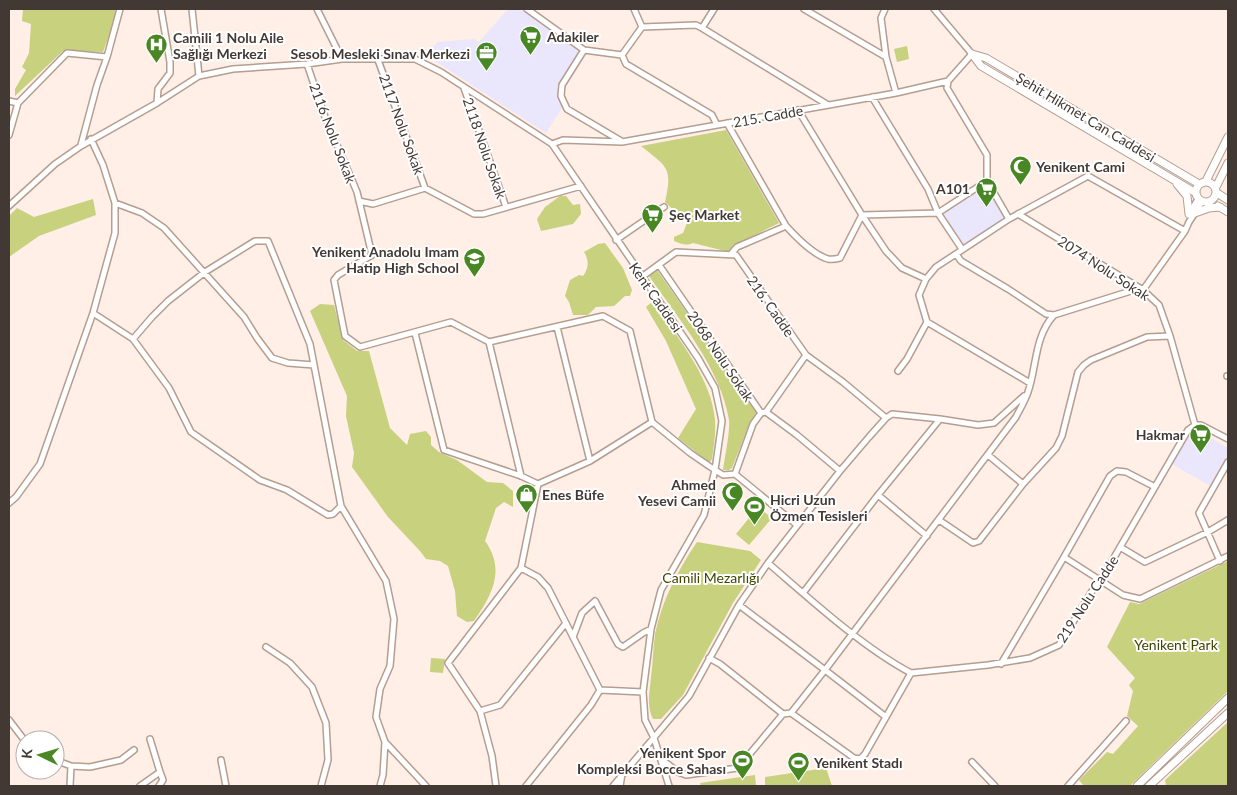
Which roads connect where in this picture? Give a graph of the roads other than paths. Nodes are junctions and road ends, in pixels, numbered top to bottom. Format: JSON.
{"nodes":[{"id":1,"x":120,"y":9,"type":"edge"},
{"id":2,"x":162,"y":9,"type":"edge"},
{"id":3,"x":192,"y":9,"type":"edge"},
{"id":4,"x":317,"y":9,"type":"edge"},
{"id":5,"x":527,"y":9,"type":"edge"},
{"id":6,"x":634,"y":9,"type":"edge"},
{"id":7,"x":714,"y":9,"type":"edge"},
{"id":8,"x":804,"y":9,"type":"edge"},
{"id":9,"x":885,"y":9,"type":"edge"},
{"id":10,"x":934,"y":9,"type":"edge"},
{"id":11,"x":642,"y":27,"type":"junction"},
{"id":12,"x":702,"y":28,"type":"junction"},
{"id":13,"x":584,"y":50,"type":"junction"},
{"id":14,"x":972,"y":54,"type":"junction"},
{"id":15,"x":622,"y":55,"type":"junction"},
{"id":16,"x":107,"y":57,"type":"junction"},
{"id":17,"x":886,"y":57,"type":"junction"},
{"id":18,"x":342,"y":59,"type":"junction"},
{"id":19,"x":378,"y":60,"type":"junction"},
{"id":20,"x":307,"y":64,"type":"junction"},
{"id":21,"x":199,"y":76,"type":"junction"},
{"id":22,"x":948,"y":81,"type":"junction"},
{"id":23,"x":464,"y":88,"type":"junction"},
{"id":24,"x":896,"y":93,"type":"junction"},
{"id":25,"x":872,"y":97,"type":"junction"},
{"id":26,"x":9,"y":101,"type":"edge"},
{"id":27,"x":18,"y":103,"type":"junction"},
{"id":28,"x":157,"y":103,"type":"junction"},
{"id":29,"x":828,"y":105,"type":"junction"},
{"id":30,"x":798,"y":110,"type":"junction"},
{"id":31,"x":727,"y":123,"type":"junction"},
{"id":32,"x":717,"y":125,"type":"junction"},
{"id":33,"x":9,"y":135,"type":"edge"},
{"id":34,"x":1228,"y":138,"type":"edge"},
{"id":35,"x":91,"y":139,"type":"junction"},
{"id":36,"x":622,"y":142,"type":"junction"},
{"id":37,"x":552,"y":144,"type":"junction"},
{"id":38,"x":81,"y":146,"type":"junction"},
{"id":39,"x":1228,"y":163,"type":"edge"},
{"id":40,"x":987,"y":181,"type":"junction"},
{"id":41,"x":1176,"y":182,"type":"junction"},
{"id":42,"x":1203,"y":183,"type":"junction"},
{"id":43,"x":581,"y":186,"type":"junction"},
{"id":44,"x":425,"y":188,"type":"junction"},
{"id":45,"x":1216,"y":190,"type":"junction"},
{"id":46,"x":1199,"y":198,"type":"junction"},
{"id":47,"x":1228,"y":200,"type":"edge"},
{"id":48,"x":359,"y":201,"type":"junction"},
{"id":49,"x":1211,"y":201,"type":"junction"},
{"id":50,"x":115,"y":203,"type":"junction"},
{"id":51,"x":9,"y":206,"type":"edge"},
{"id":52,"x":506,"y":207,"type":"junction"},
{"id":53,"x":664,"y":207,"type":"dead end"},
{"id":54,"x":1220,"y":207,"type":"junction"},
{"id":55,"x":1228,"y":212,"type":"edge"},
{"id":56,"x":938,"y":213,"type":"junction"},
{"id":57,"x":1018,"y":214,"type":"junction"},
{"id":58,"x":862,"y":216,"type":"junction"},
{"id":59,"x":1191,"y":216,"type":"junction"},
{"id":60,"x":1009,"y":219,"type":"junction"},
{"id":61,"x":786,"y":226,"type":"junction"},
{"id":62,"x":1186,"y":231,"type":"junction"},
{"id":63,"x":616,"y":240,"type":"junction"},
{"id":64,"x":962,"y":250,"type":"junction"},
{"id":65,"x":731,"y":254,"type":"junction"},
{"id":66,"x":956,"y":254,"type":"junction"},
{"id":67,"x":659,"y":265,"type":"junction"},
{"id":68,"x":205,"y":272,"type":"junction"},
{"id":69,"x":643,"y":276,"type":"junction"},
{"id":70,"x":926,"y":278,"type":"junction"},
{"id":71,"x":1143,"y":290,"type":"junction"},
{"id":72,"x":93,"y":313,"type":"junction"},
{"id":73,"x":1054,"y":316,"type":"junction"},
{"id":74,"x":927,"y":322,"type":"junction"},
{"id":75,"x":557,"y":328,"type":"junction"},
{"id":76,"x":415,"y":333,"type":"junction"},
{"id":77,"x":1170,"y":336,"type":"junction"},
{"id":78,"x":133,"y":339,"type":"junction"},
{"id":79,"x":489,"y":342,"type":"junction"},
{"id":80,"x":806,"y":355,"type":"junction"},
{"id":81,"x":314,"y":365,"type":"junction"},
{"id":82,"x":898,"y":371,"type":"dead end"},
{"id":83,"x":1030,"y":383,"type":"junction"},
{"id":84,"x":1028,"y":392,"type":"junction"},
{"id":85,"x":763,"y":412,"type":"junction"},
{"id":86,"x":886,"y":418,"type":"junction"},
{"id":87,"x":940,"y":419,"type":"junction"},
{"id":88,"x":652,"y":422,"type":"junction"},
{"id":89,"x":1195,"y":425,"type":"junction"},
{"id":90,"x":1228,"y":439,"type":"edge"},
{"id":91,"x":988,"y":455,"type":"junction"},
{"id":92,"x":590,"y":461,"type":"junction"},
{"id":93,"x":1228,"y":462,"type":"edge"},
{"id":94,"x":715,"y":470,"type":"junction"},
{"id":95,"x":840,"y":471,"type":"junction"},
{"id":96,"x":735,"y":474,"type":"junction"},
{"id":97,"x":521,"y":476,"type":"junction"},
{"id":98,"x":538,"y":484,"type":"junction"},
{"id":99,"x":1023,"y":484,"type":"junction"},
{"id":100,"x":1155,"y":487,"type":"junction"},
{"id":101,"x":878,"y":495,"type":"junction"},
{"id":102,"x":9,"y":503,"type":"edge"},
{"id":103,"x":341,"y":506,"type":"junction"},
{"id":104,"x":939,"y":520,"type":"junction"},
{"id":105,"x":1228,"y":520,"type":"edge"},
{"id":106,"x":797,"y":525,"type":"junction"},
{"id":107,"x":1208,"y":532,"type":"junction"},
{"id":108,"x":927,"y":536,"type":"junction"},
{"id":109,"x":1120,"y":547,"type":"junction"},
{"id":110,"x":1228,"y":556,"type":"edge"},
{"id":111,"x":1064,"y":557,"type":"junction"},
{"id":112,"x":1220,"y":561,"type":"junction"},
{"id":113,"x":768,"y":563,"type":"junction"},
{"id":114,"x":521,"y":568,"type":"junction"},
{"id":115,"x":1100,"y":580,"type":"junction"},
{"id":116,"x":803,"y":593,"type":"junction"},
{"id":117,"x":739,"y":605,"type":"junction"},
{"id":118,"x":566,"y":623,"type":"junction"},
{"id":119,"x":651,"y":629,"type":"junction"},
{"id":120,"x":853,"y":633,"type":"junction"},
{"id":121,"x":573,"y":638,"type":"junction"},
{"id":122,"x":266,"y":647,"type":"dead end"},
{"id":123,"x":709,"y":658,"type":"junction"},
{"id":124,"x":1000,"y":664,"type":"junction"},
{"id":125,"x":825,"y":670,"type":"junction"},
{"id":126,"x":911,"y":673,"type":"junction"},
{"id":127,"x":600,"y":690,"type":"junction"},
{"id":128,"x":643,"y":692,"type":"junction"},
{"id":129,"x":1228,"y":698,"type":"edge"},
{"id":130,"x":480,"y":711,"type":"junction"},
{"id":131,"x":791,"y":713,"type":"junction"},
{"id":132,"x":1228,"y":713,"type":"edge"},
{"id":133,"x":783,"y":714,"type":"junction"},
{"id":134,"x":886,"y":717,"type":"junction"},
{"id":135,"x":9,"y":720,"type":"edge"},
{"id":136,"x":1126,"y":722,"type":"dead end"},
{"id":137,"x":17,"y":730,"type":"edge"},
{"id":138,"x":654,"y":738,"type":"junction"},
{"id":139,"x":150,"y":739,"type":"dead end"},
{"id":140,"x":385,"y":742,"type":"junction"},
{"id":141,"x":134,"y":750,"type":"dead end"},
{"id":142,"x":660,"y":759,"type":"junction"},
{"id":143,"x":221,"y":760,"type":"dead end"},
{"id":144,"x":972,"y":762,"type":"dead end"},
{"id":145,"x":65,"y":764,"type":"edge"},
{"id":146,"x":71,"y":766,"type":"junction"},
{"id":147,"x":160,"y":772,"type":"junction"},
{"id":148,"x":622,"y":774,"type":"junction"},
{"id":149,"x":1156,"y":779,"type":"junction"},
{"id":150,"x":1073,"y":781,"type":"junction"},
{"id":151,"x":70,"y":786,"type":"edge"},
{"id":152,"x":140,"y":786,"type":"edge"},
{"id":153,"x":159,"y":786,"type":"edge"},
{"id":154,"x":226,"y":786,"type":"edge"},
{"id":155,"x":321,"y":786,"type":"edge"},
{"id":156,"x":380,"y":786,"type":"edge"},
{"id":157,"x":426,"y":786,"type":"edge"},
{"id":158,"x":496,"y":786,"type":"edge"},
{"id":159,"x":526,"y":786,"type":"edge"},
{"id":160,"x":613,"y":786,"type":"edge"},
{"id":161,"x":620,"y":786,"type":"edge"},
{"id":162,"x":669,"y":786,"type":"edge"},
{"id":163,"x":995,"y":786,"type":"edge"},
{"id":164,"x":1068,"y":786,"type":"edge"},
{"id":165,"x":1078,"y":786,"type":"edge"},
{"id":166,"x":1137,"y":786,"type":"edge"},
{"id":167,"x":1149,"y":786,"type":"edge"},
{"id":168,"x":1160,"y":786,"type":"edge"}],
"edges":[{"from":1,"to":16,"type":"street"},
{"from":2,"to":28,"type":"street"},
{"from":3,"to":21,"type":"street"},
{"from":4,"to":18,"type":"street"},
{"from":5,"to":13,"type":"street"},
{"from":6,"to":11,"type":"street"},
{"from":7,"to":12,"type":"street"},
{"from":8,"to":17,"type":"street"},
{"from":9,"to":17,"type":"street"},
{"from":10,"to":14,"type":"street","name":"Şehit Hikmet Can Caddesi"},
{"from":11,"to":12,"type":"street"},
{"from":11,"to":15,"type":"street"},
{"from":12,"to":29,"type":"street"},
{"from":13,"to":15,"type":"street"},
{"from":13,"to":36,"type":"street"},
{"from":14,"to":22,"type":"street"},
{"from":14,"to":41,"type":"street","name":"Şehit Hikmet Can Caddesi"},
{"from":14,"to":42,"type":"street","name":"Şehit Hikmet Can Caddesi"},
{"from":15,"to":32,"type":"street"},
{"from":16,"to":27,"type":"street"},
{"from":16,"to":38,"type":"street"},
{"from":17,"to":24,"type":"street"},
{"from":18,"to":19,"type":"street","name":"Kent Caddesi"},
{"from":18,"to":20,"type":"street","name":"Kent Caddesi"},
{"from":19,"to":23,"type":"street","name":"Kent Caddesi"},
{"from":19,"to":44,"type":"street","name":"2117 Nolu Sokak"},
{"from":20,"to":21,"type":"street","name":"Kent Caddesi"},
{"from":20,"to":48,"type":"street","name":"2116 Nolu Sokak"},
{"from":21,"to":28,"type":"street"},
{"from":22,"to":24,"type":"street","name":"215. Cadde"},
{"from":22,"to":40,"type":"street"},
{"from":23,"to":37,"type":"street","name":"Kent Caddesi"},
{"from":23,"to":52,"type":"street","name":"2118 Nolu Sokak"},
{"from":24,"to":25,"type":"street","name":"215. Cadde"},
{"from":25,"to":29,"type":"street","name":"215. Cadde"},
{"from":25,"to":56,"type":"street"},
{"from":26,"to":27,"type":"street"},
{"from":27,"to":33,"type":"street"},
{"from":28,"to":35,"type":"street"},
{"from":29,"to":30,"type":"street","name":"215. Cadde"},
{"from":30,"to":31,"type":"street","name":"215. Cadde"},
{"from":30,"to":58,"type":"street"},
{"from":31,"to":32,"type":"street","name":"215. Cadde"},
{"from":31,"to":61,"type":"street"},
{"from":32,"to":36,"type":"street","name":"215. Cadde"},
{"from":34,"to":42,"type":"street"},
{"from":35,"to":38,"type":"street"},
{"from":35,"to":50,"type":"street"},
{"from":36,"to":37,"type":"street","name":"215. Cadde"},
{"from":37,"to":43,"type":"street","name":"Kent Caddesi"},
{"from":38,"to":51,"type":"street"},
{"from":39,"to":45,"type":"street"},
{"from":40,"to":56,"type":"street"},
{"from":40,"to":60,"type":"street"},
{"from":41,"to":46,"type":"street","name":"Şehit Hikmet Can Caddesi"},
{"from":41,"to":59,"type":"street"},
{"from":42,"to":45,"type":"street","name":"Şehit Hikmet Can Caddesi"},
{"from":42,"to":46,"type":"street"},
{"from":43,"to":52,"type":"street"},
{"from":43,"to":63,"type":"street","name":"Kent Caddesi"},
{"from":44,"to":48,"type":"street"},
{"from":44,"to":52,"type":"street"},
{"from":45,"to":47,"type":"street"},
{"from":45,"to":49,"type":"street"},
{"from":46,"to":49,"type":"street"},
{"from":46,"to":59,"type":"street"},
{"from":48,"to":76,"type":"street","name":"2116 Nolu Sokak"},
{"from":49,"to":54,"type":"street"},
{"from":50,"to":68,"type":"street"},
{"from":50,"to":72,"type":"street"},
{"from":53,"to":63,"type":"street"},
{"from":54,"to":55,"type":"street"},
{"from":54,"to":59,"type":"street"},
{"from":56,"to":58,"type":"street"},
{"from":56,"to":64,"type":"street"},
{"from":57,"to":60,"type":"street"},
{"from":57,"to":62,"type":"street"},
{"from":57,"to":71,"type":"street","name":"2074 Nolu Sokak"},
{"from":58,"to":61,"type":"street"},
{"from":58,"to":70,"type":"street"},
{"from":59,"to":62,"type":"street"},
{"from":60,"to":64,"type":"street"},
{"from":61,"to":65,"type":"street"},
{"from":62,"to":71,"type":"street"},
{"from":63,"to":69,"type":"street","name":"Kent Caddesi"},
{"from":64,"to":66,"type":"street"},
{"from":65,"to":67,"type":"street"},
{"from":65,"to":80,"type":"street","name":"216. Cadde"},
{"from":66,"to":70,"type":"street"},
{"from":66,"to":73,"type":"street"},
{"from":67,"to":69,"type":"street"},
{"from":67,"to":85,"type":"street","name":"2068 Nolu Sokak"},
{"from":68,"to":78,"type":"street"},
{"from":68,"to":81,"type":"street"},
{"from":68,"to":81,"type":"street"},
{"from":69,"to":94,"type":"street","name":"Kent Caddesi"},
{"from":70,"to":74,"type":"street"},
{"from":71,"to":73,"type":"street"},
{"from":71,"to":77,"type":"street","name":"2074 Nolu Sokak"},
{"from":72,"to":78,"type":"street"},
{"from":72,"to":102,"type":"street"},
{"from":73,"to":83,"type":"street"},
{"from":74,"to":82,"type":"street"},
{"from":74,"to":83,"type":"street"},
{"from":75,"to":79,"type":"street"},
{"from":75,"to":88,"type":"street"},
{"from":75,"to":92,"type":"street"},
{"from":76,"to":79,"type":"street"},
{"from":76,"to":97,"type":"street"},
{"from":77,"to":89,"type":"street","name":"2074 Nolu Sokak"},
{"from":77,"to":99,"type":"street"},
{"from":78,"to":103,"type":"street"},
{"from":79,"to":97,"type":"street"},
{"from":80,"to":85,"type":"street"},
{"from":80,"to":86,"type":"street","name":"216. Cadde"},
{"from":81,"to":103,"type":"street"},
{"from":83,"to":84,"type":"street"},
{"from":84,"to":87,"type":"street"},
{"from":84,"to":91,"type":"street"},
{"from":85,"to":95,"type":"street","name":"2068 Nolu Sokak"},
{"from":85,"to":96,"type":"street"},
{"from":86,"to":87,"type":"street"},
{"from":86,"to":95,"type":"street"},
{"from":87,"to":101,"type":"street"},
{"from":88,"to":92,"type":"street"},
{"from":88,"to":94,"type":"street"},
{"from":89,"to":90,"type":"street"},
{"from":89,"to":100,"type":"street","name":"219 Nolu Cadde"},
{"from":91,"to":99,"type":"street"},
{"from":91,"to":104,"type":"street"},
{"from":92,"to":98,"type":"street"},
{"from":93,"to":107,"type":"street"},
{"from":94,"to":96,"type":"street"},
{"from":94,"to":119,"type":"street","name":"Kent Caddesi"},
{"from":95,"to":106,"type":"street"},
{"from":96,"to":106,"type":"street"},
{"from":97,"to":98,"type":"street"},
{"from":98,"to":114,"type":"street"},
{"from":99,"to":104,"type":"street"},
{"from":100,"to":109,"type":"street","name":"219 Nolu Cadde"},
{"from":100,"to":111,"type":"street"},
{"from":101,"to":108,"type":"street"},
{"from":101,"to":116,"type":"street"},
{"from":103,"to":140,"type":"street"},
{"from":104,"to":108,"type":"street"},
{"from":105,"to":107,"type":"street"},
{"from":106,"to":113,"type":"street"},
{"from":107,"to":109,"type":"street"},
{"from":107,"to":112,"type":"street"},
{"from":108,"to":120,"type":"street"},
{"from":109,"to":115,"type":"street","name":"219 Nolu Cadde"},
{"from":110,"to":112,"type":"street"},
{"from":111,"to":115,"type":"street"},
{"from":111,"to":124,"type":"street"},
{"from":112,"to":115,"type":"street"},
{"from":113,"to":116,"type":"street"},
{"from":113,"to":117,"type":"street"},
{"from":114,"to":118,"type":"street"},
{"from":114,"to":130,"type":"street"},
{"from":115,"to":124,"type":"street","name":"219 Nolu Cadde"},
{"from":116,"to":120,"type":"street"},
{"from":117,"to":123,"type":"street"},
{"from":117,"to":125,"type":"street"},
{"from":118,"to":121,"type":"street"},
{"from":118,"to":130,"type":"street"},
{"from":119,"to":121,"type":"street"},
{"from":119,"to":128,"type":"street","name":"Kent Caddesi"},
{"from":120,"to":125,"type":"street"},
{"from":120,"to":126,"type":"street"},
{"from":121,"to":127,"type":"street"},
{"from":122,"to":155,"type":"street"},
{"from":123,"to":133,"type":"street"},
{"from":123,"to":138,"type":"street"},
{"from":124,"to":126,"type":"street","name":"219 Nolu Cadde"},
{"from":125,"to":131,"type":"street"},
{"from":125,"to":134,"type":"street"},
{"from":126,"to":134,"type":"street"},
{"from":127,"to":128,"type":"street"},
{"from":127,"to":159,"type":"street"},
{"from":128,"to":138,"type":"street","name":"Kent Caddesi"},
{"from":129,"to":166,"type":"street"},
{"from":130,"to":158,"type":"street"},
{"from":131,"to":133,"type":"street"},
{"from":131,"to":134,"type":"street"},
{"from":132,"to":149,"type":"street"},
{"from":133,"to":142,"type":"street"},
{"from":135,"to":137,"type":"street"},
{"from":136,"to":150,"type":"street"},
{"from":138,"to":142,"type":"street","name":"Kent Caddesi"},
{"from":138,"to":148,"type":"street"},
{"from":139,"to":147,"type":"street"},
{"from":140,"to":156,"type":"street"},
{"from":140,"to":157,"type":"street"},
{"from":141,"to":146,"type":"street"},
{"from":142,"to":162,"type":"street","name":"Kent Caddesi"},
{"from":143,"to":154,"type":"street"},
{"from":144,"to":163,"type":"street"},
{"from":145,"to":146,"type":"street"},
{"from":146,"to":151,"type":"street"},
{"from":147,"to":152,"type":"street"},
{"from":147,"to":153,"type":"street"},
{"from":148,"to":160,"type":"street"},
{"from":148,"to":161,"type":"street"},
{"from":149,"to":167,"type":"street"},
{"from":149,"to":168,"type":"street"},
{"from":150,"to":164,"type":"street"},
{"from":150,"to":165,"type":"street"}]}
